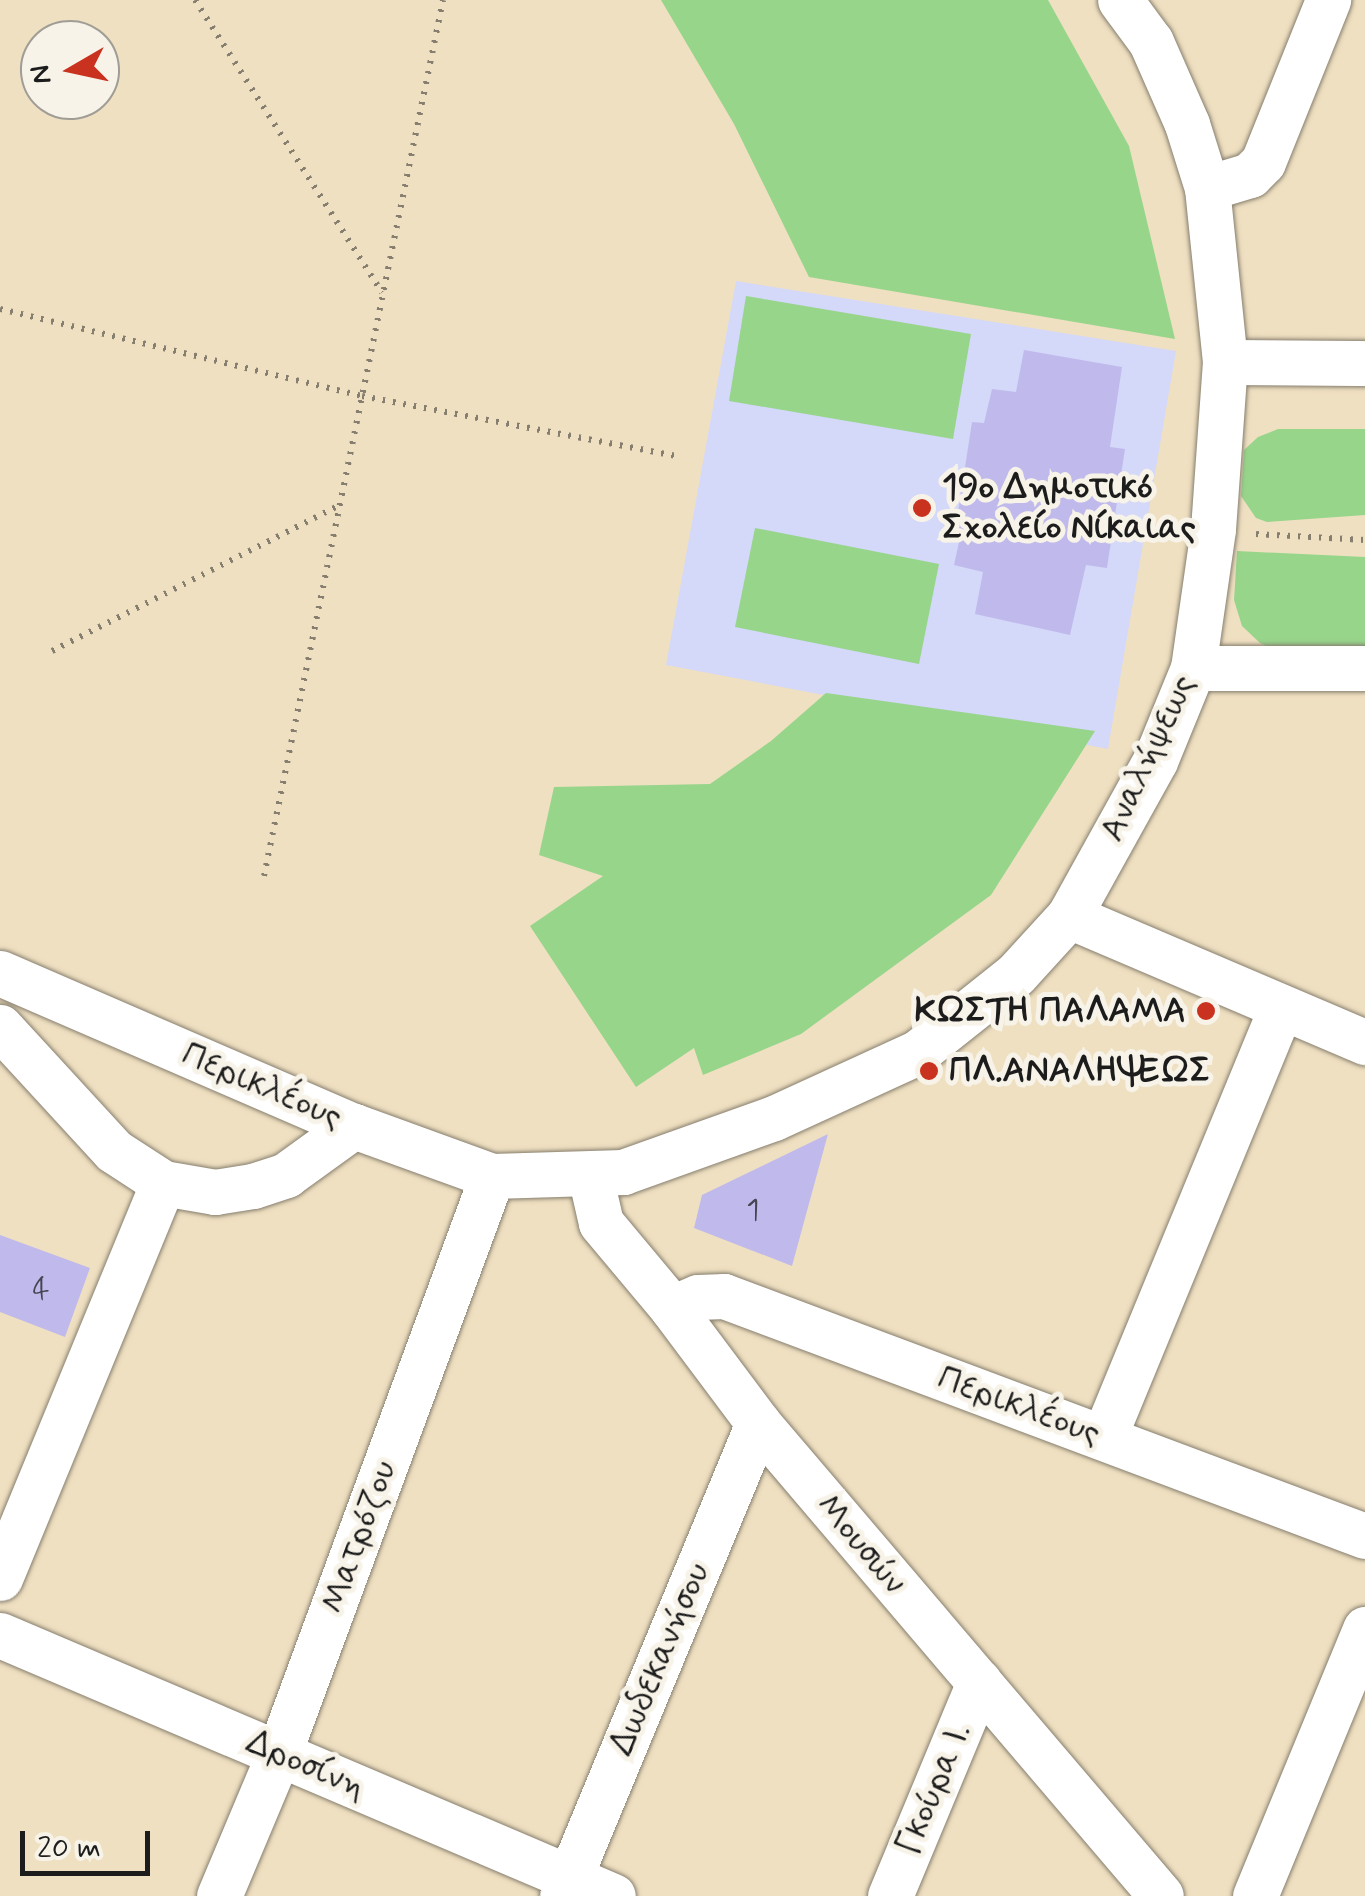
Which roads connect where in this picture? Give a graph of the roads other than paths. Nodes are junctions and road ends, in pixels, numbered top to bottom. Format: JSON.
{"nodes":[{"id":1,"x":1120,"y":0,"type":"edge"},
{"id":2,"x":1328,"y":0,"type":"edge"},
{"id":3,"x":1206,"y":188,"type":"junction"},
{"id":4,"x":1226,"y":362,"type":"junction"},
{"id":5,"x":1365,"y":363,"type":"edge"},
{"id":6,"x":1193,"y":668,"type":"junction"},
{"id":7,"x":1365,"y":668,"type":"edge"},
{"id":8,"x":1068,"y":916,"type":"junction"},
{"id":9,"x":0,"y":973,"type":"edge"},
{"id":10,"x":1281,"y":1008,"type":"junction"},
{"id":11,"x":0,"y":1027,"type":"edge"},
{"id":12,"x":1365,"y":1042,"type":"edge"},
{"id":13,"x":354,"y":1126,"type":"junction"},
{"id":14,"x":590,"y":1175,"type":"junction"},
{"id":15,"x":492,"y":1176,"type":"junction"},
{"id":16,"x":163,"y":1183,"type":"junction"},
{"id":17,"x":672,"y":1308,"type":"junction"},
{"id":18,"x":758,"y":1423,"type":"junction"},
{"id":19,"x":1104,"y":1437,"type":"junction"},
{"id":20,"x":1365,"y":1536,"type":"edge"},
{"id":21,"x":0,"y":1578,"type":"edge"},
{"id":22,"x":1365,"y":1630,"type":"edge"},
{"id":23,"x":0,"y":1635,"type":"edge"},
{"id":24,"x":979,"y":1682,"type":"junction"},
{"id":25,"x":279,"y":1753,"type":"junction"},
{"id":26,"x":566,"y":1887,"type":"edge"},
{"id":27,"x":219,"y":1896,"type":"edge"},
{"id":28,"x":613,"y":1896,"type":"edge"},
{"id":29,"x":890,"y":1896,"type":"edge"},
{"id":30,"x":1161,"y":1896,"type":"edge"},
{"id":31,"x":1255,"y":1896,"type":"edge"}],
"edges":[{"from":1,"to":3,"type":"street","name":"Αναλήψεως"},
{"from":2,"to":3,"type":"street"},
{"from":3,"to":4,"type":"street","name":"Αναλήψεως"},
{"from":4,"to":5,"type":"street"},
{"from":4,"to":6,"type":"street","name":"Αναλήψεως"},
{"from":6,"to":7,"type":"street"},
{"from":6,"to":8,"type":"street","name":"Αναλήψεως"},
{"from":8,"to":10,"type":"street"},
{"from":8,"to":14,"type":"street","name":"Αναλήψεως"},
{"from":9,"to":13,"type":"street","name":"Περικλέους"},
{"from":10,"to":12,"type":"street"},
{"from":10,"to":19,"type":"street"},
{"from":11,"to":16,"type":"street"},
{"from":13,"to":15,"type":"street","name":"Περικλέους"},
{"from":13,"to":16,"type":"street"},
{"from":14,"to":15,"type":"street","name":"Περικλέους"},
{"from":14,"to":17,"type":"street","name":"Μουσών"},
{"from":15,"to":25,"type":"street","name":"Ματρόζου"},
{"from":16,"to":21,"type":"street"},
{"from":17,"to":18,"type":"street","name":"Μουσών"},
{"from":17,"to":19,"type":"street","name":"Περικλέους"},
{"from":18,"to":24,"type":"street","name":"Μουσών"},
{"from":18,"to":26,"type":"street","name":"Δωδεκανήσου"},
{"from":19,"to":20,"type":"street","name":"Περικλέους"},
{"from":22,"to":31,"type":"street"},
{"from":23,"to":25,"type":"street","name":"Δροσίνη"},
{"from":24,"to":29,"type":"street","name":"Γκούρα Ι."},
{"from":24,"to":30,"type":"street","name":"Μουσών"},
{"from":25,"to":26,"type":"street","name":"Δροσίνη"},
{"from":25,"to":27,"type":"street","name":"Ματρόζου"},
{"from":26,"to":28,"type":"street","name":"Δροσίνη"}]}
